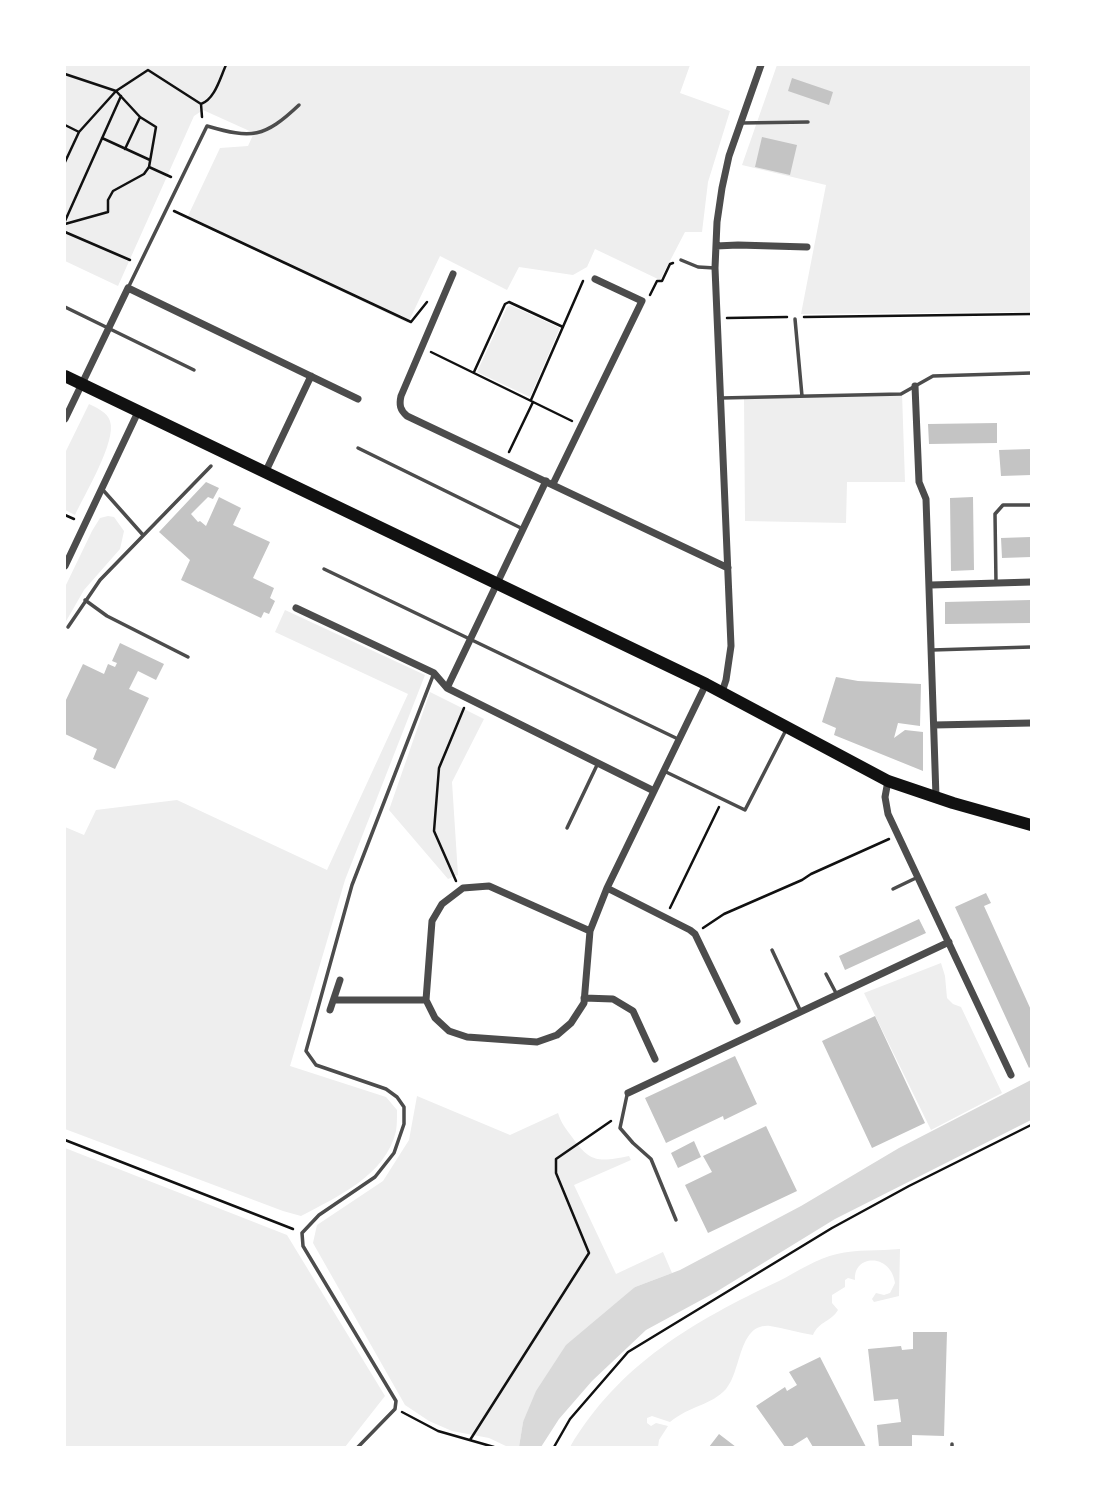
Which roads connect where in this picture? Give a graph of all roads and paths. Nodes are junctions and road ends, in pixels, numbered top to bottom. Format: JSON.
{"nodes":[{"id":1,"x":146,"y":65,"type":"edge"},
{"id":2,"x":226,"y":65,"type":"edge"},
{"id":3,"x":761,"y":65,"type":"edge"},
{"id":4,"x":149,"y":70,"type":"junction"},
{"id":5,"x":65,"y":74,"type":"edge"},
{"id":6,"x":116,"y":91,"type":"junction"},
{"id":7,"x":121,"y":96,"type":"junction"},
{"id":8,"x":201,"y":104,"type":"junction"},
{"id":9,"x":299,"y":105,"type":"dead end"},
{"id":10,"x":139,"y":117,"type":"junction"},
{"id":11,"x":808,"y":121,"type":"dead end"},
{"id":12,"x":741,"y":123,"type":"junction"},
{"id":13,"x":65,"y":125,"type":"edge"},
{"id":14,"x":207,"y":126,"type":"junction"},
{"id":15,"x":79,"y":132,"type":"junction"},
{"id":16,"x":102,"y":138,"type":"junction"},
{"id":17,"x":125,"y":149,"type":"junction"},
{"id":18,"x":150,"y":160,"type":"junction"},
{"id":19,"x":65,"y":162,"type":"edge"},
{"id":20,"x":149,"y":167,"type":"junction"},
{"id":21,"x":180,"y":181,"type":"junction"},
{"id":22,"x":167,"y":208,"type":"junction"},
{"id":23,"x":65,"y":223,"type":"edge"},
{"id":24,"x":65,"y":232,"type":"edge"},
{"id":25,"x":716,"y":246,"type":"junction"},
{"id":26,"x":807,"y":247,"type":"dead end"},
{"id":27,"x":681,"y":260,"type":"joint"},
{"id":28,"x":140,"y":264,"type":"junction"},
{"id":29,"x":716,"y":268,"type":"junction"},
{"id":30,"x":453,"y":274,"type":"dead end"},
{"id":31,"x":595,"y":279,"type":"joint"},
{"id":32,"x":437,"y":282,"type":"dead end"},
{"id":33,"x":447,"y":287,"type":"junction"},
{"id":34,"x":128,"y":288,"type":"junction"},
{"id":35,"x":642,"y":301,"type":"junction"},
{"id":36,"x":440,"y":305,"type":"junction"},
{"id":37,"x":65,"y":307,"type":"edge"},
{"id":38,"x":1031,"y":314,"type":"edge"},
{"id":39,"x":718,"y":318,"type":"junction"},
{"id":40,"x":795,"y":319,"type":"junction"},
{"id":41,"x":563,"y":327,"type":"junction"},
{"id":42,"x":108,"y":329,"type":"junction"},
{"id":43,"x":422,"y":348,"type":"junction"},
{"id":44,"x":194,"y":370,"type":"dead end"},
{"id":45,"x":474,"y":372,"type":"junction"},
{"id":46,"x":1031,"y":373,"type":"edge"},
{"id":47,"x":65,"y":376,"type":"edge"},
{"id":48,"x":311,"y":376,"type":"junction"},
{"id":49,"x":82,"y":385,"type":"junction"},
{"id":50,"x":915,"y":386,"type":"junction"},
{"id":51,"x":803,"y":396,"type":"junction"},
{"id":52,"x":721,"y":398,"type":"junction"},
{"id":53,"x":358,"y":399,"type":"dead end"},
{"id":54,"x":532,"y":401,"type":"junction"},
{"id":55,"x":138,"y":412,"type":"junction"},
{"id":56,"x":65,"y":419,"type":"edge"},
{"id":57,"x":581,"y":425,"type":"junction"},
{"id":58,"x":358,"y":449,"type":"dead end"},
{"id":59,"x":504,"y":461,"type":"junction"},
{"id":60,"x":211,"y":466,"type":"dead end"},
{"id":61,"x":265,"y":474,"type":"junction"},
{"id":62,"x":550,"y":483,"type":"junction"},
{"id":63,"x":101,"y":489,"type":"junction"},
{"id":64,"x":1031,"y":505,"type":"edge"},
{"id":65,"x":524,"y":529,"type":"junction"},
{"id":66,"x":144,"y":535,"type":"junction"},
{"id":67,"x":65,"y":566,"type":"edge"},
{"id":68,"x":728,"y":568,"type":"junction"},
{"id":69,"x":324,"y":569,"type":"dead end"},
{"id":70,"x":1031,"y":582,"type":"edge"},
{"id":71,"x":996,"y":583,"type":"junction"},
{"id":72,"x":498,"y":584,"type":"junction"},
{"id":73,"x":931,"y":585,"type":"junction"},
{"id":74,"x":85,"y":600,"type":"junction"},
{"id":75,"x":296,"y":608,"type":"dead end"},
{"id":76,"x":68,"y":627,"type":"dead end"},
{"id":77,"x":471,"y":640,"type":"junction"},
{"id":78,"x":1031,"y":647,"type":"edge"},
{"id":79,"x":932,"y":650,"type":"junction"},
{"id":80,"x":188,"y":657,"type":"dead end"},
{"id":81,"x":433,"y":674,"type":"junction"},
{"id":82,"x":706,"y":684,"type":"junction"},
{"id":83,"x":447,"y":688,"type":"junction"},
{"id":84,"x":722,"y":692,"type":"junction"},
{"id":85,"x":468,"y":699,"type":"junction"},
{"id":86,"x":1031,"y":723,"type":"edge"},
{"id":87,"x":934,"y":725,"type":"junction"},
{"id":88,"x":787,"y":727,"type":"junction"},
{"id":89,"x":679,"y":739,"type":"junction"},
{"id":90,"x":598,"y":763,"type":"junction"},
{"id":91,"x":664,"y":771,"type":"junction"},
{"id":92,"x":888,"y":781,"type":"junction"},
{"id":93,"x":654,"y":791,"type":"junction"},
{"id":94,"x":936,"y":797,"type":"junction"},
{"id":95,"x":723,"y":800,"type":"junction"},
{"id":96,"x":1031,"y":825,"type":"edge"},
{"id":97,"x":566,"y":828,"type":"dead end"},
{"id":98,"x":897,"y":835,"type":"junction"},
{"id":99,"x":918,"y":877,"type":"junction"},
{"id":100,"x":607,"y":888,"type":"junction"},
{"id":101,"x":461,"y":890,"type":"junction"},
{"id":102,"x":893,"y":890,"type":"dead end"},
{"id":103,"x":665,"y":917,"type":"junction"},
{"id":104,"x":590,"y":931,"type":"junction"},
{"id":105,"x":695,"y":934,"type":"junction"},
{"id":106,"x":949,"y":942,"type":"junction"},
{"id":107,"x":772,"y":950,"type":"dead end"},
{"id":108,"x":826,"y":974,"type":"dead end"},
{"id":109,"x":340,"y":980,"type":"dead end"},
{"id":110,"x":837,"y":995,"type":"junction"},
{"id":111,"x":584,"y":998,"type":"junction"},
{"id":112,"x":334,"y":999,"type":"junction"},
{"id":113,"x":426,"y":1000,"type":"junction"},
{"id":114,"x":330,"y":1010,"type":"dead end"},
{"id":115,"x":801,"y":1012,"type":"junction"},
{"id":116,"x":737,"y":1021,"type":"dead end"},
{"id":117,"x":655,"y":1059,"type":"dead end"},
{"id":118,"x":1011,"y":1075,"type":"dead end"},
{"id":119,"x":628,"y":1093,"type":"joint"},
{"id":120,"x":615,"y":1114,"type":"dead end"},
{"id":121,"x":1031,"y":1125,"type":"edge"},
{"id":122,"x":65,"y":1140,"type":"edge"},
{"id":123,"x":676,"y":1220,"type":"dead end"},
{"id":124,"x":302,"y":1233,"type":"junction"},
{"id":125,"x":395,"y":1409,"type":"junction"},
{"id":126,"x":470,"y":1440,"type":"junction"},
{"id":127,"x":358,"y":1447,"type":"edge"},
{"id":128,"x":494,"y":1447,"type":"edge"},
{"id":129,"x":554,"y":1447,"type":"edge"}],
"edges":[{"from":1,"to":4,"type":"path"},
{"from":2,"to":8,"type":"path"},
{"from":3,"to":12,"type":"street"},
{"from":4,"to":6,"type":"path"},
{"from":4,"to":8,"type":"path"},
{"from":5,"to":6,"type":"path"},
{"from":6,"to":7,"type":"path"},
{"from":6,"to":15,"type":"path"},
{"from":7,"to":10,"type":"path"},
{"from":7,"to":16,"type":"path"},
{"from":8,"to":14,"type":"path"},
{"from":9,"to":14,"type":"lane"},
{"from":10,"to":17,"type":"path"},
{"from":10,"to":18,"type":"path"},
{"from":11,"to":12,"type":"lane"},
{"from":12,"to":25,"type":"street"},
{"from":13,"to":15,"type":"path"},
{"from":14,"to":21,"type":"lane"},
{"from":15,"to":19,"type":"path"},
{"from":16,"to":17,"type":"path"},
{"from":16,"to":23,"type":"path"},
{"from":17,"to":18,"type":"path"},
{"from":18,"to":20,"type":"path"},
{"from":20,"to":21,"type":"path"},
{"from":20,"to":23,"type":"path"},
{"from":21,"to":22,"type":"lane"},
{"from":22,"to":28,"type":"lane"},
{"from":22,"to":36,"type":"path"},
{"from":24,"to":28,"type":"path"},
{"from":25,"to":26,"type":"street"},
{"from":25,"to":29,"type":"street"},
{"from":27,"to":29,"type":"lane"},
{"from":27,"to":35,"type":"path"},
{"from":28,"to":34,"type":"lane"},
{"from":29,"to":39,"type":"street"},
{"from":30,"to":33,"type":"street"},
{"from":31,"to":35,"type":"street"},
{"from":31,"to":41,"type":"path"},
{"from":32,"to":33,"type":"street"},
{"from":33,"to":36,"type":"street"},
{"from":34,"to":42,"type":"street"},
{"from":34,"to":48,"type":"street"},
{"from":35,"to":57,"type":"street"},
{"from":36,"to":43,"type":"street"},
{"from":37,"to":42,"type":"lane"},
{"from":38,"to":40,"type":"path"},
{"from":39,"to":40,"type":"path"},
{"from":39,"to":52,"type":"street"},
{"from":40,"to":51,"type":"lane"},
{"from":41,"to":45,"type":"path"},
{"from":41,"to":54,"type":"path"},
{"from":42,"to":44,"type":"lane"},
{"from":42,"to":49,"type":"street"},
{"from":43,"to":45,"type":"path"},
{"from":43,"to":59,"type":"street"},
{"from":45,"to":54,"type":"path"},
{"from":46,"to":50,"type":"lane"},
{"from":47,"to":49,"type":"main road"},
{"from":48,"to":53,"type":"street"},
{"from":48,"to":61,"type":"street"},
{"from":49,"to":55,"type":"main road"},
{"from":49,"to":56,"type":"street"},
{"from":50,"to":51,"type":"lane"},
{"from":50,"to":73,"type":"street"},
{"from":51,"to":52,"type":"lane"},
{"from":52,"to":68,"type":"street"},
{"from":54,"to":57,"type":"path"},
{"from":54,"to":59,"type":"path"},
{"from":55,"to":61,"type":"main road"},
{"from":55,"to":63,"type":"street"},
{"from":57,"to":62,"type":"street"},
{"from":58,"to":65,"type":"lane"},
{"from":59,"to":62,"type":"street"},
{"from":60,"to":66,"type":"lane"},
{"from":61,"to":72,"type":"main road"},
{"from":62,"to":65,"type":"street"},
{"from":62,"to":68,"type":"street"},
{"from":63,"to":66,"type":"lane"},
{"from":63,"to":67,"type":"street"},
{"from":64,"to":71,"type":"lane"},
{"from":65,"to":72,"type":"street"},
{"from":66,"to":74,"type":"lane"},
{"from":68,"to":84,"type":"street"},
{"from":69,"to":77,"type":"lane"},
{"from":70,"to":71,"type":"street"},
{"from":71,"to":73,"type":"street"},
{"from":72,"to":77,"type":"street"},
{"from":72,"to":82,"type":"main road"},
{"from":73,"to":79,"type":"street"},
{"from":74,"to":76,"type":"lane"},
{"from":74,"to":80,"type":"lane"},
{"from":75,"to":81,"type":"street"},
{"from":77,"to":83,"type":"street"},
{"from":77,"to":89,"type":"lane"},
{"from":78,"to":79,"type":"lane"},
{"from":79,"to":87,"type":"street"},
{"from":81,"to":83,"type":"street"},
{"from":81,"to":124,"type":"lane"},
{"from":82,"to":84,"type":"main road"},
{"from":82,"to":89,"type":"street"},
{"from":83,"to":85,"type":"street"},
{"from":84,"to":88,"type":"main road"},
{"from":85,"to":90,"type":"street"},
{"from":85,"to":101,"type":"path"},
{"from":86,"to":87,"type":"street"},
{"from":87,"to":94,"type":"street"},
{"from":88,"to":92,"type":"main road"},
{"from":88,"to":95,"type":"lane"},
{"from":89,"to":91,"type":"street"},
{"from":90,"to":93,"type":"street"},
{"from":90,"to":97,"type":"lane"},
{"from":91,"to":93,"type":"street"},
{"from":91,"to":95,"type":"lane"},
{"from":92,"to":94,"type":"main road"},
{"from":92,"to":98,"type":"street"},
{"from":93,"to":100,"type":"street"},
{"from":94,"to":96,"type":"main road"},
{"from":95,"to":103,"type":"path"},
{"from":98,"to":99,"type":"street"},
{"from":98,"to":105,"type":"path"},
{"from":99,"to":102,"type":"lane"},
{"from":99,"to":106,"type":"street"},
{"from":100,"to":103,"type":"street"},
{"from":100,"to":104,"type":"street"},
{"from":101,"to":104,"type":"street"},
{"from":101,"to":113,"type":"street"},
{"from":103,"to":105,"type":"street"},
{"from":104,"to":111,"type":"street"},
{"from":105,"to":116,"type":"street"},
{"from":106,"to":110,"type":"street"},
{"from":106,"to":118,"type":"street"},
{"from":107,"to":115,"type":"lane"},
{"from":108,"to":110,"type":"lane"},
{"from":109,"to":112,"type":"street"},
{"from":110,"to":115,"type":"street"},
{"from":111,"to":113,"type":"street"},
{"from":111,"to":117,"type":"street"},
{"from":112,"to":113,"type":"street"},
{"from":112,"to":114,"type":"street"},
{"from":115,"to":119,"type":"street"},
{"from":119,"to":123,"type":"lane"},
{"from":120,"to":126,"type":"path"},
{"from":121,"to":129,"type":"path"},
{"from":122,"to":124,"type":"path"},
{"from":124,"to":125,"type":"lane"},
{"from":125,"to":126,"type":"path"},
{"from":125,"to":127,"type":"lane"},
{"from":126,"to":128,"type":"path"}]}
